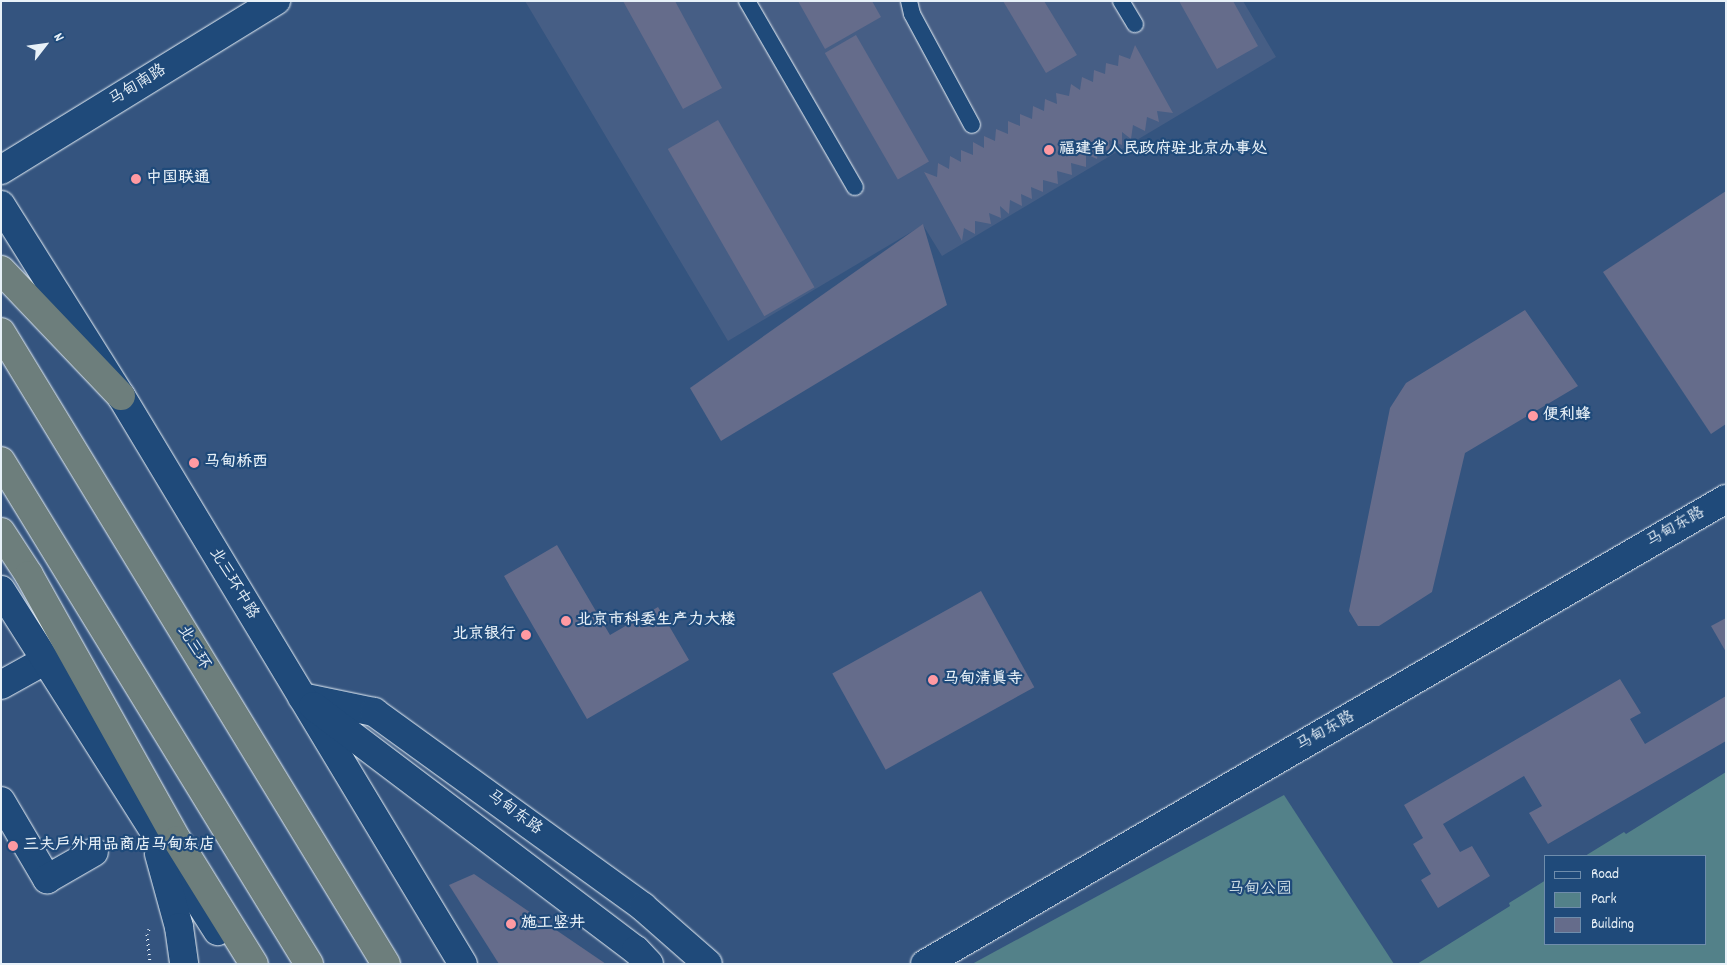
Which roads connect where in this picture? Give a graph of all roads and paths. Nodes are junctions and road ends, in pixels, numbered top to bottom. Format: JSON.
{"nodes":[{"id":1,"x":276,"y":1,"type":"edge"},
{"id":2,"x":747,"y":1,"type":"edge"},
{"id":3,"x":909,"y":1,"type":"edge"},
{"id":4,"x":1121,"y":1,"type":"edge"},
{"id":5,"x":1135,"y":24,"type":"dead end"},
{"id":6,"x":972,"y":125,"type":"dead end"},
{"id":7,"x":1,"y":170,"type":"edge"},
{"id":8,"x":855,"y":187,"type":"dead end"},
{"id":9,"x":1,"y":205,"type":"edge"},
{"id":10,"x":1,"y":270,"type":"edge"},
{"id":11,"x":1,"y":332,"type":"edge"},
{"id":12,"x":121,"y":396,"type":"junction"},
{"id":13,"x":1,"y":461,"type":"edge"},
{"id":14,"x":1726,"y":499,"type":"edge"},
{"id":15,"x":1,"y":532,"type":"edge"},
{"id":16,"x":1,"y":590,"type":"edge"},
{"id":17,"x":46,"y":660,"type":"junction"},
{"id":18,"x":1,"y":685,"type":"edge"},
{"id":19,"x":302,"y":697,"type":"junction"},
{"id":20,"x":1,"y":802,"type":"edge"},
{"id":21,"x":152,"y":826,"type":"junction"},
{"id":22,"x":94,"y":852,"type":"dead end"},
{"id":23,"x":184,"y":964,"type":"edge"},
{"id":24,"x":238,"y":964,"type":"edge"},
{"id":25,"x":254,"y":964,"type":"edge"},
{"id":26,"x":309,"y":964,"type":"edge"},
{"id":27,"x":386,"y":964,"type":"edge"},
{"id":28,"x":464,"y":964,"type":"edge"},
{"id":29,"x":649,"y":964,"type":"edge"},
{"id":30,"x":708,"y":964,"type":"edge"},
{"id":31,"x":925,"y":964,"type":"edge"}],
"edges":[{"from":1,"to":7,"type":"street","name":"马甸南路"},
{"from":2,"to":8,"type":"lane"},
{"from":3,"to":6,"type":"lane"},
{"from":4,"to":5,"type":"lane"},
{"from":9,"to":12,"type":"street","name":"北三环中路"},
{"from":10,"to":12,"type":"highway"},
{"from":11,"to":27,"type":"highway","name":"北三环"},
{"from":12,"to":19,"type":"street","name":"北三环中路"},
{"from":13,"to":26,"type":"highway"},
{"from":14,"to":31,"type":"street","name":"马甸东路"},
{"from":15,"to":25,"type":"highway"},
{"from":16,"to":17,"type":"street"},
{"from":17,"to":18,"type":"street"},
{"from":17,"to":21,"type":"street"},
{"from":19,"to":28,"type":"street","name":"北三环中路"},
{"from":19,"to":29,"type":"street"},
{"from":19,"to":30,"type":"street","name":"马甸东路"},
{"from":20,"to":22,"type":"street"},
{"from":21,"to":23,"type":"street"},
{"from":21,"to":24,"type":"street"}]}
